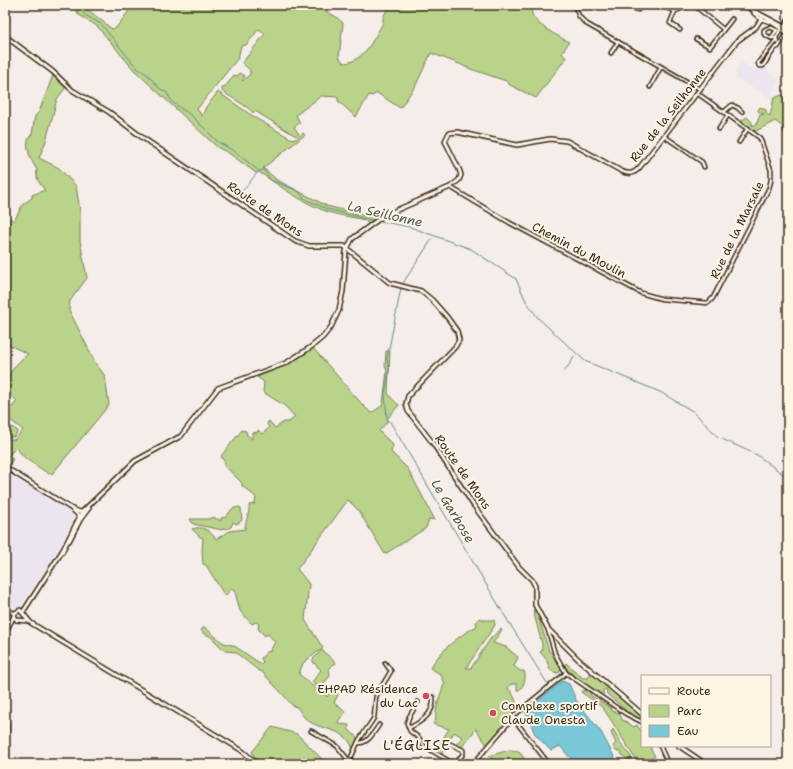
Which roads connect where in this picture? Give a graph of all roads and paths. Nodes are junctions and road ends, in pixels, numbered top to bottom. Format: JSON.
{"nodes":[{"id":1,"x":574,"y":5,"type":"edge"},
{"id":2,"x":626,"y":5,"type":"edge"},
{"id":3,"x":658,"y":5,"type":"edge"},
{"id":4,"x":694,"y":5,"type":"edge"},
{"id":5,"x":743,"y":5,"type":"edge"},
{"id":6,"x":638,"y":10,"type":"dead end"},
{"id":7,"x":675,"y":11,"type":"junction"},
{"id":8,"x":762,"y":17,"type":"junction"},
{"id":9,"x":732,"y":19,"type":"dead end"},
{"id":10,"x":788,"y":20,"type":"edge"},
{"id":11,"x":724,"y":29,"type":"junction"},
{"id":12,"x":680,"y":30,"type":"dead end"},
{"id":13,"x":784,"y":30,"type":"edge"},
{"id":14,"x":5,"y":36,"type":"edge"},
{"id":15,"x":771,"y":38,"type":"junction"},
{"id":16,"x":696,"y":39,"type":"dead end"},
{"id":17,"x":776,"y":39,"type":"junction"},
{"id":18,"x":781,"y":41,"type":"junction"},
{"id":19,"x":618,"y":42,"type":"junction"},
{"id":20,"x":611,"y":52,"type":"dead end"},
{"id":21,"x":661,"y":67,"type":"junction"},
{"id":22,"x":650,"y":87,"type":"dead end"},
{"id":23,"x":700,"y":89,"type":"junction"},
{"id":24,"x":697,"y":93,"type":"junction"},
{"id":25,"x":724,"y":112,"type":"junction"},
{"id":26,"x":742,"y":112,"type":"dead end"},
{"id":27,"x":728,"y":114,"type":"junction"},
{"id":28,"x":748,"y":128,"type":"junction"},
{"id":29,"x":719,"y":129,"type":"dead end"},
{"id":30,"x":664,"y":136,"type":"junction"},
{"id":31,"x":739,"y":142,"type":"dead end"},
{"id":32,"x":704,"y":167,"type":"dead end"},
{"id":33,"x":450,"y":187,"type":"junction"},
{"id":34,"x":346,"y":248,"type":"junction"},
{"id":35,"x":710,"y":302,"type":"joint"},
{"id":36,"x":5,"y":467,"type":"edge"},
{"id":37,"x":72,"y":509,"type":"junction"},
{"id":38,"x":83,"y":513,"type":"junction"},
{"id":39,"x":80,"y":517,"type":"junction"},
{"id":40,"x":6,"y":607,"type":"edge"},
{"id":41,"x":19,"y":615,"type":"junction"},
{"id":42,"x":548,"y":629,"type":"junction"},
{"id":43,"x":5,"y":633,"type":"edge"},
{"id":44,"x":557,"y":638,"type":"junction"},
{"id":45,"x":552,"y":645,"type":"junction"},
{"id":46,"x":385,"y":663,"type":"dead end"},
{"id":47,"x":565,"y":674,"type":"junction"},
{"id":48,"x":433,"y":697,"type":"dead end"},
{"id":49,"x":418,"y":702,"type":"dead end"},
{"id":50,"x":5,"y":711,"type":"edge"},
{"id":51,"x":641,"y":713,"type":"edge"},
{"id":52,"x":513,"y":718,"type":"junction"},
{"id":53,"x":641,"y":722,"type":"edge"},
{"id":54,"x":379,"y":725,"type":"dead end"},
{"id":55,"x":408,"y":728,"type":"junction"},
{"id":56,"x":311,"y":730,"type":"dead end"},
{"id":57,"x":358,"y":743,"type":"junction"},
{"id":58,"x":450,"y":744,"type":"dead end"},
{"id":59,"x":5,"y":745,"type":"edge"},
{"id":60,"x":660,"y":747,"type":"edge"},
{"id":61,"x":680,"y":747,"type":"edge"},
{"id":62,"x":447,"y":762,"type":"edge"},
{"id":63,"x":349,"y":763,"type":"edge"},
{"id":64,"x":258,"y":764,"type":"edge"},
{"id":65,"x":455,"y":764,"type":"edge"},
{"id":66,"x":473,"y":764,"type":"edge"},
{"id":67,"x":549,"y":764,"type":"edge"},
{"id":68,"x":668,"y":764,"type":"edge"},
{"id":69,"x":706,"y":764,"type":"edge"}],
"edges":[{"from":1,"to":19,"type":"street"},
{"from":2,"to":6,"type":"street"},
{"from":3,"to":7,"type":"street"},
{"from":4,"to":7,"type":"street"},
{"from":4,"to":11,"type":"street"},
{"from":5,"to":8,"type":"street"},
{"from":7,"to":12,"type":"street"},
{"from":8,"to":13,"type":"street"},
{"from":8,"to":23,"type":"street","name":"Rue de la Seilhonne"},
{"from":9,"to":11,"type":"street"},
{"from":10,"to":13,"type":"street"},
{"from":11,"to":16,"type":"street"},
{"from":13,"to":15,"type":"street"},
{"from":13,"to":15,"type":"street"},
{"from":13,"to":17,"type":"street"},
{"from":13,"to":18,"type":"street"},
{"from":14,"to":34,"type":"street","name":"Route de Mons"},
{"from":15,"to":17,"type":"street"},
{"from":17,"to":18,"type":"street"},
{"from":17,"to":18,"type":"street"},
{"from":19,"to":20,"type":"street"},
{"from":19,"to":21,"type":"street"},
{"from":21,"to":22,"type":"street"},
{"from":21,"to":23,"type":"street"},
{"from":23,"to":24,"type":"street","name":"Rue de la Seilhonne"},
{"from":24,"to":25,"type":"street","name":"Rue de la Marsale"},
{"from":24,"to":30,"type":"street","name":"Rue de la Seilhonne"},
{"from":25,"to":26,"type":"street"},
{"from":25,"to":27,"type":"street","name":"Rue de la Marsale"},
{"from":27,"to":28,"type":"street","name":"Rue de la Marsale"},
{"from":27,"to":29,"type":"street"},
{"from":28,"to":31,"type":"street"},
{"from":28,"to":35,"type":"street","name":"Rue de la Marsale"},
{"from":30,"to":32,"type":"street"},
{"from":30,"to":33,"type":"street","name":"Rue de la Seilhonne"},
{"from":33,"to":34,"type":"street"},
{"from":33,"to":35,"type":"street","name":"Chemin du Moulin"},
{"from":34,"to":38,"type":"street"},
{"from":34,"to":42,"type":"street","name":"Route de Mons"},
{"from":36,"to":37,"type":"street"},
{"from":37,"to":38,"type":"street"},
{"from":37,"to":39,"type":"street"},
{"from":38,"to":39,"type":"street"},
{"from":39,"to":41,"type":"street"},
{"from":40,"to":41,"type":"street"},
{"from":41,"to":43,"type":"street"},
{"from":41,"to":64,"type":"street"},
{"from":42,"to":44,"type":"street","name":"Route de Mons"},
{"from":42,"to":45,"type":"street","name":"Route de Mons"},
{"from":44,"to":45,"type":"street"},
{"from":44,"to":51,"type":"street","name":"Route de Mons"},
{"from":45,"to":47,"type":"street","name":"Route de Mons"},
{"from":46,"to":57,"type":"street"},
{"from":47,"to":52,"type":"street"},
{"from":47,"to":53,"type":"street"},
{"from":48,"to":55,"type":"street"},
{"from":49,"to":55,"type":"street"},
{"from":50,"to":59,"type":"street"},
{"from":52,"to":66,"type":"street"},
{"from":52,"to":67,"type":"street"},
{"from":54,"to":57,"type":"street"},
{"from":55,"to":62,"type":"street"},
{"from":56,"to":63,"type":"street"},
{"from":57,"to":63,"type":"street"},
{"from":58,"to":65,"type":"street"},
{"from":60,"to":68,"type":"street"},
{"from":61,"to":69,"type":"street"},
{"from":62,"to":65,"type":"street"}]}
